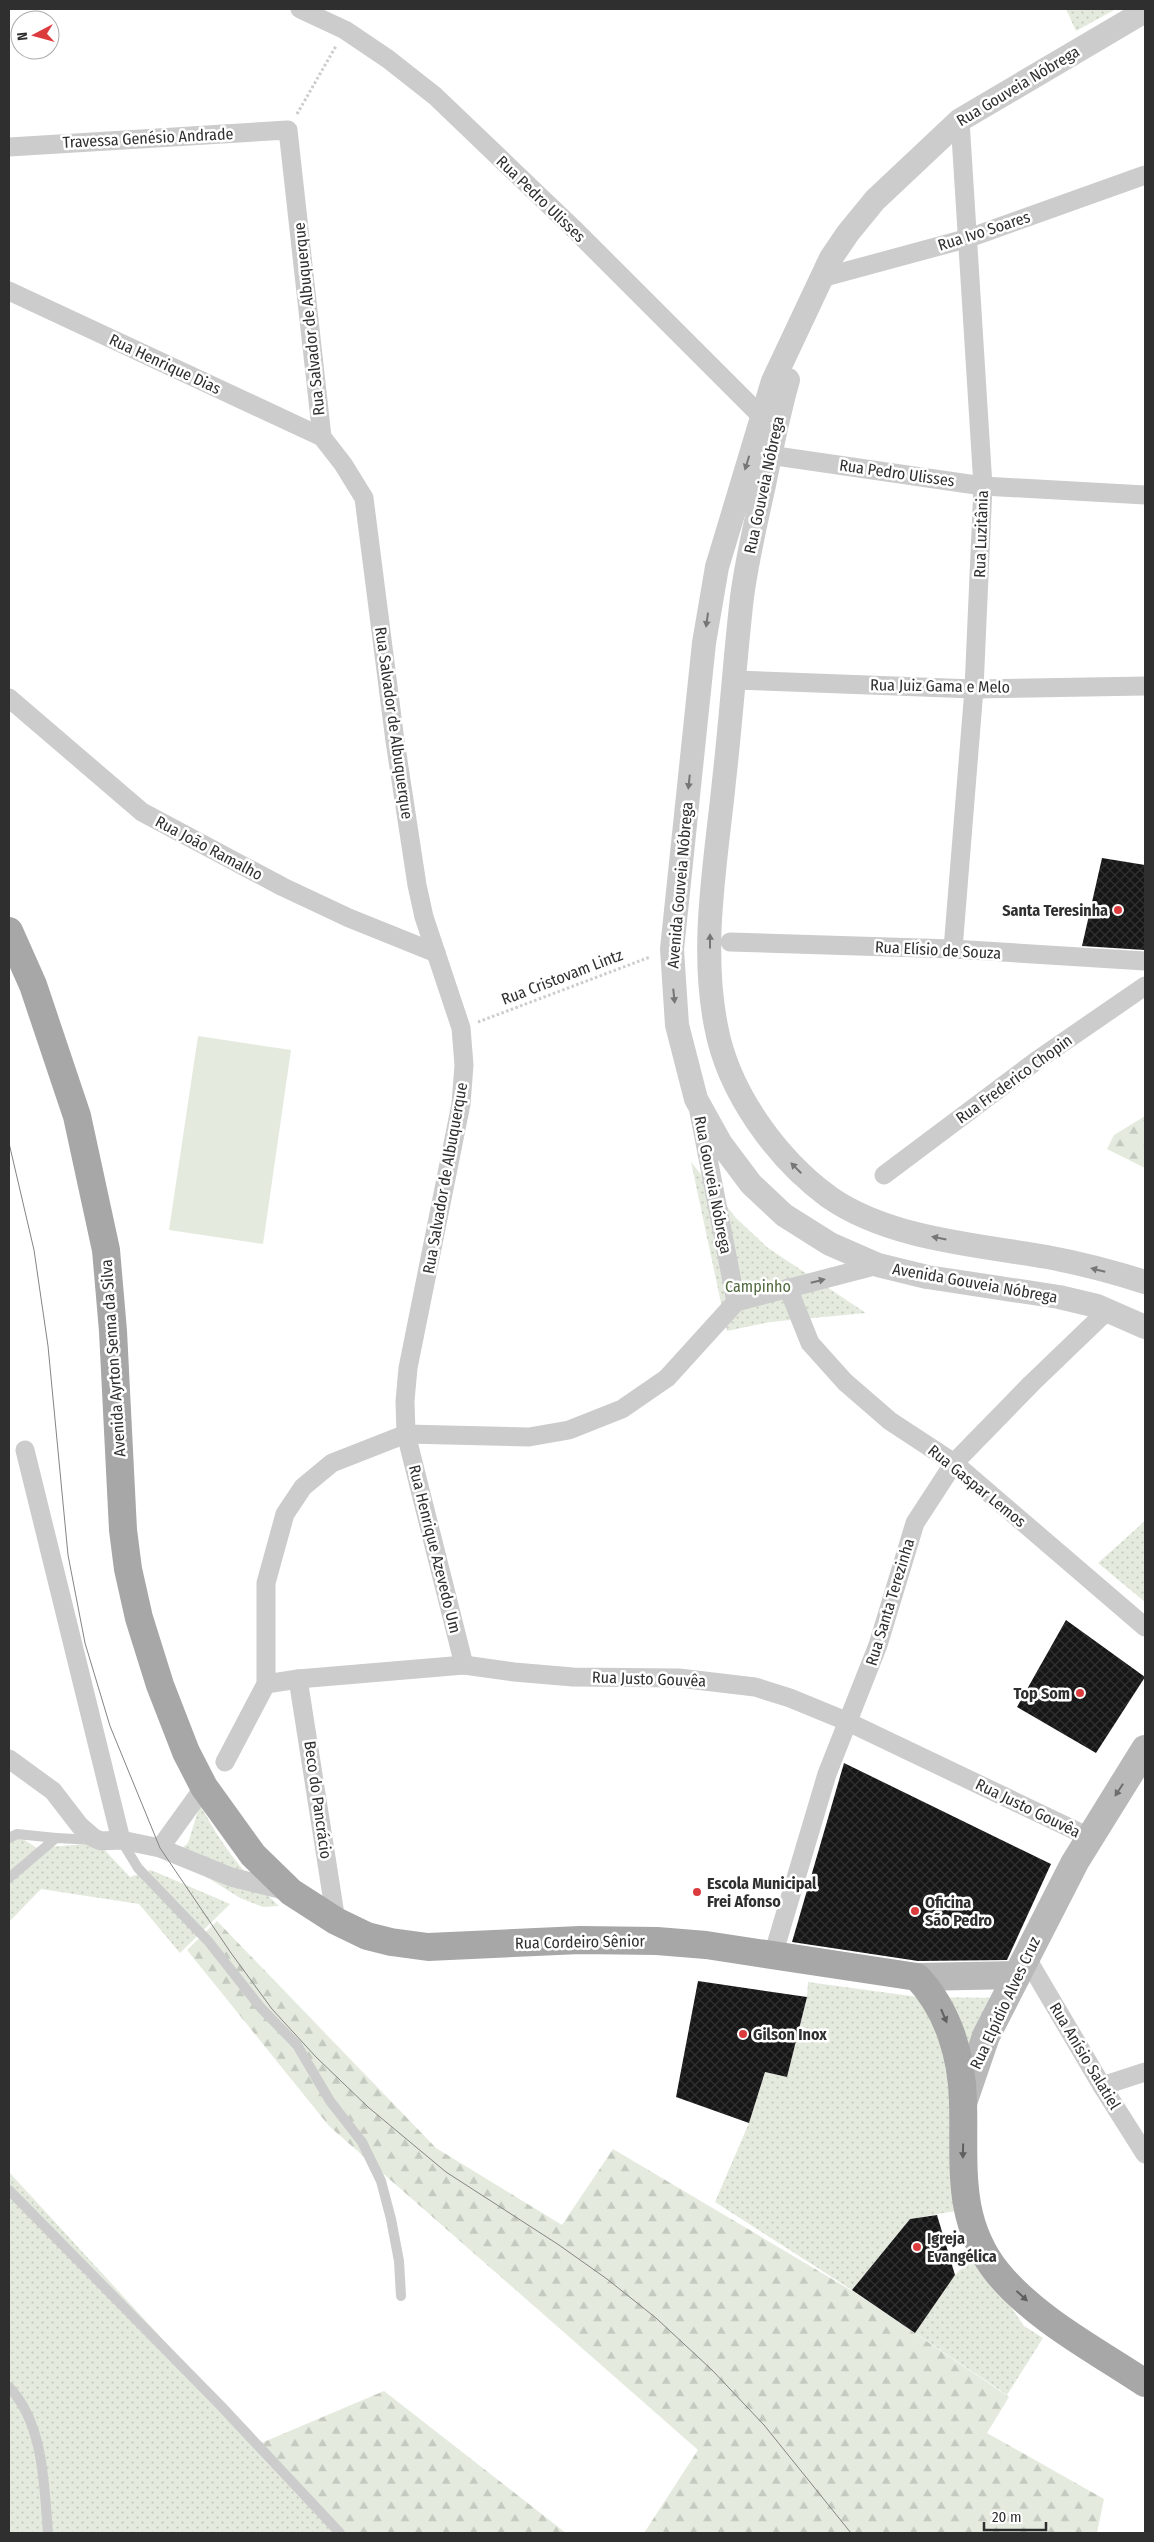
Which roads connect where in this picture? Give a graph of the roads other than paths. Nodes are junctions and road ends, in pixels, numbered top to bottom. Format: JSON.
{"nodes":[{"id":1,"x":300,"y":9,"type":"edge"},
{"id":2,"x":1145,"y":11,"type":"edge"},
{"id":3,"x":960,"y":120,"type":"junction"},
{"id":4,"x":288,"y":130,"type":"joint"},
{"id":5,"x":9,"y":147,"type":"edge"},
{"id":6,"x":1145,"y":175,"type":"edge"},
{"id":7,"x":969,"y":238,"type":"junction"},
{"id":8,"x":818,"y":287,"type":"junction"},
{"id":9,"x":9,"y":291,"type":"edge"},
{"id":10,"x":761,"y":416,"type":"junction"},
{"id":11,"x":322,"y":437,"type":"junction"},
{"id":12,"x":769,"y":455,"type":"junction"},
{"id":13,"x":983,"y":486,"type":"junction"},
{"id":14,"x":1145,"y":495,"type":"edge"},
{"id":15,"x":735,"y":680,"type":"junction"},
{"id":16,"x":1145,"y":686,"type":"edge"},
{"id":17,"x":974,"y":689,"type":"junction"},
{"id":18,"x":9,"y":698,"type":"edge"},
{"id":19,"x":9,"y":931,"type":"edge"},
{"id":20,"x":730,"y":942,"type":"dead end"},
{"id":21,"x":953,"y":949,"type":"junction"},
{"id":22,"x":436,"y":953,"type":"junction"},
{"id":23,"x":1145,"y":961,"type":"edge"},
{"id":24,"x":1145,"y":986,"type":"edge"},
{"id":25,"x":696,"y":1099,"type":"junction"},
{"id":26,"x":884,"y":1175,"type":"dead end"},
{"id":27,"x":878,"y":1265,"type":"junction"},
{"id":28,"x":1145,"y":1282,"type":"edge"},
{"id":29,"x":788,"y":1288,"type":"junction"},
{"id":30,"x":736,"y":1302,"type":"junction"},
{"id":31,"x":1109,"y":1309,"type":"junction"},
{"id":32,"x":1145,"y":1327,"type":"edge"},
{"id":33,"x":406,"y":1434,"type":"junction"},
{"id":34,"x":25,"y":1450,"type":"dead end"},
{"id":35,"x":954,"y":1463,"type":"junction"},
{"id":36,"x":1145,"y":1627,"type":"edge"},
{"id":37,"x":464,"y":1665,"type":"junction"},
{"id":38,"x":298,"y":1679,"type":"junction"},
{"id":39,"x":266,"y":1684,"type":"junction"},
{"id":40,"x":846,"y":1721,"type":"junction"},
{"id":41,"x":1145,"y":1749,"type":"edge"},
{"id":42,"x":9,"y":1759,"type":"edge"},
{"id":43,"x":225,"y":1762,"type":"dead end"},
{"id":44,"x":204,"y":1787,"type":"junction"},
{"id":45,"x":11,"y":1834,"type":"edge"},
{"id":46,"x":1089,"y":1837,"type":"junction"},
{"id":47,"x":56,"y":1838,"type":"junction"},
{"id":48,"x":101,"y":1840,"type":"junction"},
{"id":49,"x":121,"y":1840,"type":"junction"},
{"id":50,"x":160,"y":1848,"type":"junction"},
{"id":51,"x":9,"y":1878,"type":"edge"},
{"id":52,"x":291,"y":1892,"type":"junction"},
{"id":53,"x":336,"y":1921,"type":"junction"},
{"id":54,"x":773,"y":1955,"type":"junction"},
{"id":55,"x":1022,"y":1966,"type":"junction"},
{"id":56,"x":917,"y":1977,"type":"junction"},
{"id":57,"x":1145,"y":2072,"type":"edge"},
{"id":58,"x":1102,"y":2086,"type":"junction"},
{"id":59,"x":963,"y":2103,"type":"junction"},
{"id":60,"x":1145,"y":2154,"type":"edge"},
{"id":61,"x":9,"y":2190,"type":"edge"},
{"id":62,"x":401,"y":2296,"type":"dead end"},
{"id":63,"x":1145,"y":2383,"type":"edge"},
{"id":64,"x":9,"y":2387,"type":"edge"},
{"id":65,"x":48,"y":2533,"type":"edge"},
{"id":66,"x":340,"y":2533,"type":"edge"}],
"edges":[{"from":1,"to":10,"type":"street","name":"Rua Pedro Ulisses"},
{"from":2,"to":3,"type":"street","name":"Rua Gouveia Nóbrega"},
{"from":3,"to":7,"type":"street","name":"Rua Luzitânia"},
{"from":3,"to":8,"type":"street","name":"Rua Gouveia Nóbrega"},
{"from":4,"to":5,"type":"street","name":"Travessa Genésio Andrade"},
{"from":4,"to":11,"type":"street","name":"Rua Salvador de Albuquerque"},
{"from":6,"to":7,"type":"street","name":"Rua Ivo Soares"},
{"from":7,"to":8,"type":"street","name":"Rua Ivo Soares"},
{"from":7,"to":13,"type":"street","name":"Rua Luzitânia"},
{"from":8,"to":10,"type":"street","name":"Rua Gouveia Nóbrega"},
{"from":8,"to":12,"type":"street","name":"Rua Gouveia Nóbrega"},
{"from":9,"to":11,"type":"street","name":"Rua Henrique Dias"},
{"from":10,"to":25,"type":"street","name":"Avenida Gouveia Nóbrega","one_way":true},
{"from":11,"to":22,"type":"street","name":"Rua Salvador de Albuquerque"},
{"from":12,"to":13,"type":"street","name":"Rua Pedro Ulisses"},
{"from":12,"to":15,"type":"street","name":"Rua Gouveia Nóbrega"},
{"from":13,"to":14,"type":"street","name":"Rua Pedro Ulisses"},
{"from":13,"to":17,"type":"street","name":"Rua Luzitânia"},
{"from":15,"to":17,"type":"street","name":"Rua Juiz Gama e Melo"},
{"from":28,"to":15,"type":"street","name":"Avenida Gouveia Nóbrega","one_way":true},
{"from":16,"to":17,"type":"street","name":"Rua Juiz Gama e Melo"},
{"from":17,"to":21,"type":"street","name":"Rua Luzitânia"},
{"from":18,"to":22,"type":"street","name":"Rua João Ramalho"},
{"from":19,"to":44,"type":"main road","name":"Avenida Ayrton Senna da Silva"},
{"from":20,"to":21,"type":"street","name":"Rua Elísio de Souza"},
{"from":21,"to":23,"type":"street","name":"Rua Elísio de Souza"},
{"from":22,"to":33,"type":"street","name":"Rua Salvador de Albuquerque"},
{"from":24,"to":26,"type":"street","name":"Rua Frederico Chopin"},
{"from":25,"to":27,"type":"street","name":"Avenida Gouveia Nóbrega"},
{"from":25,"to":30,"type":"street","name":"Rua Gouveia Nóbrega"},
{"from":29,"to":27,"type":"street","one_way":true},
{"from":27,"to":31,"type":"street","name":"Avenida Gouveia Nóbrega"},
{"from":29,"to":30,"type":"street"},
{"from":29,"to":35,"type":"street","name":"Rua Gaspar Lemos"},
{"from":30,"to":33,"type":"street"},
{"from":31,"to":32,"type":"street","name":"Avenida Gouveia Nóbrega"},
{"from":31,"to":35,"type":"street","name":"Rua Santa Terezinha"},
{"from":33,"to":37,"type":"street","name":"Rua Henrique Azevedo Um"},
{"from":33,"to":39,"type":"street"},
{"from":34,"to":49,"type":"street"},
{"from":35,"to":36,"type":"street","name":"Rua Gaspar Lemos"},
{"from":35,"to":40,"type":"street","name":"Rua Santa Terezinha"},
{"from":37,"to":38,"type":"street","name":"Rua Justo Gouvêa"},
{"from":37,"to":40,"type":"street","name":"Rua Justo Gouvêa"},
{"from":38,"to":39,"type":"street","name":"Rua Justo Gouvêa"},
{"from":38,"to":53,"type":"street","name":"Beco do Pancrácio"},
{"from":39,"to":43,"type":"street"},
{"from":40,"to":46,"type":"street","name":"Rua Justo Gouvêa"},
{"from":40,"to":54,"type":"street","name":"Rua Santa Terezinha"},
{"from":41,"to":46,"type":"main road","name":"Rua Elpídio Alves Cruz","one_way":true},
{"from":42,"to":48,"type":"street"},
{"from":44,"to":50,"type":"street"},
{"from":44,"to":52,"type":"main road","name":"Rua Cordeiro Sênior"},
{"from":45,"to":47,"type":"lane"},
{"from":46,"to":55,"type":"main road","name":"Rua Elpídio Alves Cruz"},
{"from":47,"to":48,"type":"lane"},
{"from":47,"to":51,"type":"lane"},
{"from":48,"to":49,"type":"street"},
{"from":49,"to":50,"type":"street"},
{"from":49,"to":62,"type":"lane"},
{"from":50,"to":52,"type":"street"},
{"from":52,"to":53,"type":"main road","name":"Rua Cordeiro Sênior"},
{"from":53,"to":54,"type":"main road","name":"Rua Cordeiro Sênior"},
{"from":54,"to":56,"type":"main road","name":"Rua Cordeiro Sênior"},
{"from":55,"to":56,"type":"main road","name":"Rua Cordeiro Sênior"},
{"from":55,"to":58,"type":"street","name":"Rua Anísio Salatiel"},
{"from":55,"to":59,"type":"main road","name":"Rua Elpídio Alves Cruz"},
{"from":56,"to":59,"type":"main road","one_way":true},
{"from":57,"to":58,"type":"street"},
{"from":58,"to":60,"type":"street","name":"Rua Anísio Salatiel"},
{"from":59,"to":63,"type":"main road","name":"Rua Elpídio Alves Cruz","one_way":true},
{"from":61,"to":66,"type":"lane"},
{"from":64,"to":65,"type":"lane"}]}
